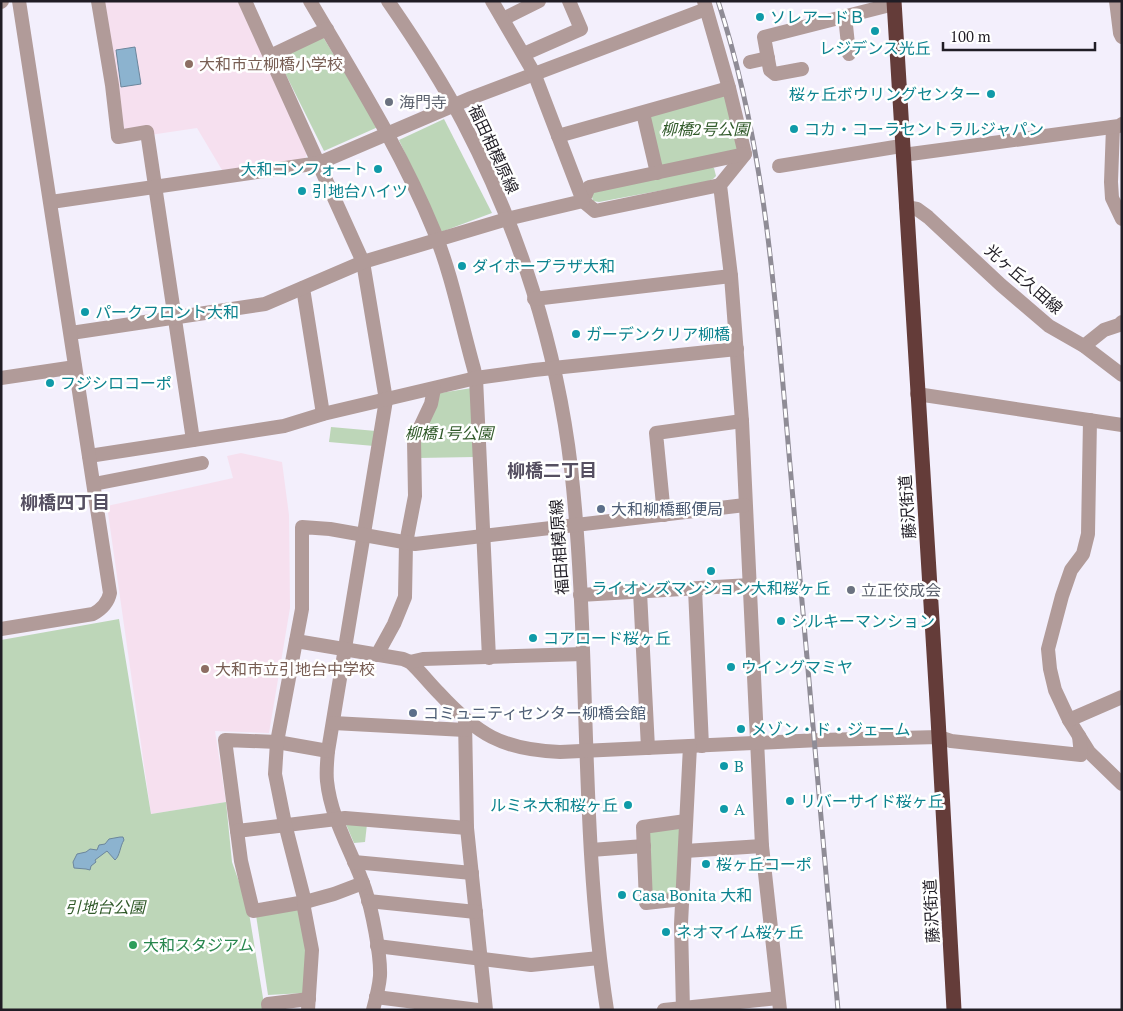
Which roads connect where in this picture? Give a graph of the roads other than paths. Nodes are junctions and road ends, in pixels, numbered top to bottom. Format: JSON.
{"nodes":[{"id":1,"x":20,"y":1,"type":"edge"},
{"id":2,"x":98,"y":1,"type":"edge"},
{"id":3,"x":245,"y":1,"type":"edge"},
{"id":4,"x":310,"y":1,"type":"edge"},
{"id":5,"x":388,"y":1,"type":"edge"},
{"id":6,"x":492,"y":1,"type":"edge"},
{"id":7,"x":539,"y":1,"type":"edge"},
{"id":8,"x":569,"y":1,"type":"edge"},
{"id":9,"x":1116,"y":1,"type":"edge"},
{"id":10,"x":894,"y":3,"type":"edge"},
{"id":11,"x":705,"y":5,"type":"edge"},
{"id":12,"x":845,"y":16,"type":"junction"},
{"id":13,"x":503,"y":19,"type":"junction"},
{"id":14,"x":326,"y":29,"type":"junction"},
{"id":15,"x":1122,"y":37,"type":"edge"},
{"id":16,"x":524,"y":54,"type":"junction"},
{"id":17,"x":849,"y":54,"type":"dead end"},
{"id":18,"x":270,"y":56,"type":"junction"},
{"id":19,"x":768,"y":58,"type":"junction"},
{"id":20,"x":750,"y":62,"type":"dead end"},
{"id":21,"x":802,"y":69,"type":"dead end"},
{"id":22,"x":534,"y":73,"type":"junction"},
{"id":23,"x":729,"y":88,"type":"junction"},
{"id":24,"x":454,"y":105,"type":"junction"},
{"id":25,"x":643,"y":113,"type":"junction"},
{"id":26,"x":1118,"y":125,"type":"edge"},
{"id":27,"x":388,"y":133,"type":"junction"},
{"id":28,"x":558,"y":136,"type":"junction"},
{"id":29,"x":902,"y":151,"type":"junction"},
{"id":30,"x":745,"y":154,"type":"junction"},
{"id":31,"x":319,"y":163,"type":"junction"},
{"id":32,"x":779,"y":166,"type":"dead end"},
{"id":33,"x":657,"y":173,"type":"junction"},
{"id":34,"x":720,"y":185,"type":"junction"},
{"id":35,"x":155,"y":187,"type":"junction"},
{"id":36,"x":583,"y":201,"type":"junction"},
{"id":37,"x":51,"y":202,"type":"junction"},
{"id":38,"x":906,"y":207,"type":"junction"},
{"id":39,"x":507,"y":219,"type":"junction"},
{"id":40,"x":1122,"y":219,"type":"edge"},
{"id":41,"x":437,"y":240,"type":"junction"},
{"id":42,"x":363,"y":262,"type":"junction"},
{"id":43,"x":731,"y":276,"type":"junction"},
{"id":44,"x":303,"y":288,"type":"junction"},
{"id":45,"x":534,"y":298,"type":"junction"},
{"id":46,"x":174,"y":317,"type":"junction"},
{"id":47,"x":1122,"y":322,"type":"edge"},
{"id":48,"x":71,"y":333,"type":"junction"},
{"id":49,"x":1084,"y":346,"type":"junction"},
{"id":50,"x":737,"y":349,"type":"junction"},
{"id":51,"x":75,"y":367,"type":"junction"},
{"id":52,"x":553,"y":368,"type":"junction"},
{"id":53,"x":1122,"y":375,"type":"edge"},
{"id":54,"x":1,"y":378,"type":"edge"},
{"id":55,"x":476,"y":378,"type":"junction"},
{"id":56,"x":434,"y":389,"type":"junction"},
{"id":57,"x":917,"y":394,"type":"junction"},
{"id":58,"x":386,"y":400,"type":"junction"},
{"id":59,"x":323,"y":414,"type":"junction"},
{"id":60,"x":1090,"y":420,"type":"junction"},
{"id":61,"x":742,"y":421,"type":"junction"},
{"id":62,"x":1122,"y":425,"type":"edge"},
{"id":63,"x":193,"y":440,"type":"junction"},
{"id":64,"x":89,"y":456,"type":"junction"},
{"id":65,"x":202,"y":463,"type":"dead end"},
{"id":66,"x":94,"y":484,"type":"junction"},
{"id":67,"x":745,"y":505,"type":"junction"},
{"id":68,"x":664,"y":515,"type":"junction"},
{"id":69,"x":576,"y":525,"type":"junction"},
{"id":70,"x":363,"y":535,"type":"junction"},
{"id":71,"x":484,"y":535,"type":"junction"},
{"id":72,"x":406,"y":543,"type":"junction"},
{"id":73,"x":750,"y":585,"type":"junction"},
{"id":74,"x":695,"y":589,"type":"junction"},
{"id":75,"x":640,"y":592,"type":"junction"},
{"id":76,"x":580,"y":595,"type":"junction"},
{"id":77,"x":1,"y":629,"type":"edge"},
{"id":78,"x":296,"y":641,"type":"junction"},
{"id":79,"x":344,"y":649,"type":"junction"},
{"id":80,"x":583,"y":654,"type":"junction"},
{"id":81,"x":377,"y":655,"type":"junction"},
{"id":82,"x":489,"y":658,"type":"junction"},
{"id":83,"x":410,"y":662,"type":"junction"},
{"id":84,"x":1122,"y":697,"type":"edge"},
{"id":85,"x":1068,"y":720,"type":"junction"},
{"id":86,"x":332,"y":723,"type":"junction"},
{"id":87,"x":465,"y":725,"type":"junction"},
{"id":88,"x":1079,"y":736,"type":"junction"},
{"id":89,"x":939,"y":737,"type":"junction"},
{"id":90,"x":277,"y":742,"type":"junction"},
{"id":91,"x":758,"y":743,"type":"junction"},
{"id":92,"x":696,"y":746,"type":"junction"},
{"id":93,"x":648,"y":748,"type":"junction"},
{"id":94,"x":328,"y":751,"type":"junction"},
{"id":95,"x":587,"y":751,"type":"junction"},
{"id":96,"x":1122,"y":784,"type":"edge"},
{"id":97,"x":336,"y":818,"type":"junction"},
{"id":98,"x":686,"y":821,"type":"junction"},
{"id":99,"x":285,"y":824,"type":"junction"},
{"id":100,"x":467,"y":828,"type":"junction"},
{"id":101,"x":236,"y":831,"type":"junction"},
{"id":102,"x":644,"y":846,"type":"junction"},
{"id":103,"x":762,"y":846,"type":"junction"},
{"id":104,"x":591,"y":850,"type":"junction"},
{"id":105,"x":685,"y":851,"type":"junction"},
{"id":106,"x":354,"y":862,"type":"junction"},
{"id":107,"x":472,"y":873,"type":"junction"},
{"id":108,"x":363,"y":883,"type":"junction"},
{"id":109,"x":368,"y":900,"type":"junction"},
{"id":110,"x":682,"y":900,"type":"junction"},
{"id":111,"x":305,"y":902,"type":"junction"},
{"id":112,"x":476,"y":912,"type":"junction"},
{"id":113,"x":377,"y":946,"type":"junction"},
{"id":114,"x":599,"y":958,"type":"junction"},
{"id":115,"x":481,"y":960,"type":"junction"},
{"id":116,"x":374,"y":1003,"type":"edge"},
{"id":117,"x":309,"y":1004,"type":"edge"},
{"id":118,"x":779,"y":1004,"type":"edge"},
{"id":119,"x":682,"y":1009,"type":"edge"},
{"id":120,"x":268,"y":1010,"type":"edge"},
{"id":121,"x":478,"y":1010,"type":"edge"},
{"id":122,"x":486,"y":1010,"type":"edge"},
{"id":123,"x":606,"y":1010,"type":"edge"},
{"id":124,"x":664,"y":1010,"type":"edge"},
{"id":125,"x":954,"y":1010,"type":"edge"}],
"edges":[{"from":1,"to":37,"type":"street"},
{"from":2,"to":35,"type":"street"},
{"from":3,"to":18,"type":"street"},
{"from":4,"to":14,"type":"street"},
{"from":5,"to":24,"type":"street","name":"福田相模原線"},
{"from":6,"to":13,"type":"street"},
{"from":7,"to":13,"type":"street"},
{"from":8,"to":16,"type":"street"},
{"from":9,"to":15,"type":"street"},
{"from":10,"to":12,"type":"street"},
{"from":10,"to":29,"type":"highway","name":"藤沢街道"},
{"from":11,"to":22,"type":"street"},
{"from":11,"to":23,"type":"street"},
{"from":12,"to":17,"type":"street"},
{"from":12,"to":19,"type":"street"},
{"from":13,"to":16,"type":"street"},
{"from":14,"to":18,"type":"street"},
{"from":14,"to":27,"type":"street"},
{"from":16,"to":22,"type":"street"},
{"from":18,"to":31,"type":"street"},
{"from":19,"to":20,"type":"street"},
{"from":19,"to":21,"type":"street"},
{"from":22,"to":24,"type":"street"},
{"from":22,"to":28,"type":"street"},
{"from":23,"to":25,"type":"street"},
{"from":23,"to":30,"type":"street"},
{"from":24,"to":27,"type":"street"},
{"from":24,"to":39,"type":"street","name":"福田相模原線"},
{"from":25,"to":28,"type":"street"},
{"from":25,"to":33,"type":"street"},
{"from":26,"to":29,"type":"street"},
{"from":26,"to":40,"type":"street"},
{"from":27,"to":31,"type":"street"},
{"from":27,"to":41,"type":"street"},
{"from":28,"to":36,"type":"street"},
{"from":29,"to":32,"type":"street"},
{"from":29,"to":38,"type":"highway","name":"藤沢街道"},
{"from":30,"to":33,"type":"street"},
{"from":30,"to":34,"type":"street"},
{"from":31,"to":35,"type":"street"},
{"from":31,"to":42,"type":"street"},
{"from":33,"to":36,"type":"street"},
{"from":34,"to":36,"type":"street"},
{"from":34,"to":43,"type":"street"},
{"from":35,"to":37,"type":"street"},
{"from":35,"to":46,"type":"street"},
{"from":36,"to":39,"type":"street"},
{"from":37,"to":48,"type":"street"},
{"from":38,"to":49,"type":"street","name":"光ヶ丘久田線"},
{"from":38,"to":57,"type":"highway","name":"藤沢街道"},
{"from":39,"to":41,"type":"street"},
{"from":39,"to":45,"type":"street","name":"福田相模原線"},
{"from":41,"to":42,"type":"street"},
{"from":41,"to":55,"type":"street"},
{"from":42,"to":44,"type":"street"},
{"from":42,"to":58,"type":"street"},
{"from":43,"to":45,"type":"street"},
{"from":43,"to":50,"type":"street"},
{"from":44,"to":46,"type":"street"},
{"from":44,"to":59,"type":"street"},
{"from":45,"to":52,"type":"street","name":"福田相模原線"},
{"from":46,"to":48,"type":"street"},
{"from":46,"to":63,"type":"street"},
{"from":47,"to":49,"type":"street"},
{"from":48,"to":51,"type":"street"},
{"from":49,"to":53,"type":"street","name":"光ヶ丘久田線"},
{"from":50,"to":52,"type":"street"},
{"from":50,"to":61,"type":"street"},
{"from":51,"to":54,"type":"street"},
{"from":51,"to":64,"type":"street"},
{"from":52,"to":55,"type":"street"},
{"from":52,"to":69,"type":"street","name":"福田相模原線"},
{"from":55,"to":56,"type":"street"},
{"from":55,"to":71,"type":"street"},
{"from":56,"to":58,"type":"street"},
{"from":56,"to":72,"type":"street"},
{"from":57,"to":60,"type":"street"},
{"from":57,"to":89,"type":"highway","name":"藤沢街道"},
{"from":58,"to":59,"type":"street"},
{"from":58,"to":70,"type":"street"},
{"from":59,"to":63,"type":"street"},
{"from":60,"to":62,"type":"street"},
{"from":60,"to":85,"type":"street"},
{"from":61,"to":67,"type":"street"},
{"from":61,"to":68,"type":"street"},
{"from":63,"to":64,"type":"street"},
{"from":64,"to":66,"type":"street"},
{"from":65,"to":66,"type":"street"},
{"from":66,"to":77,"type":"street"},
{"from":67,"to":68,"type":"street"},
{"from":67,"to":73,"type":"street"},
{"from":68,"to":69,"type":"street"},
{"from":69,"to":71,"type":"street"},
{"from":69,"to":76,"type":"street","name":"福田相模原線"},
{"from":70,"to":72,"type":"street"},
{"from":70,"to":78,"type":"street"},
{"from":70,"to":79,"type":"street"},
{"from":71,"to":72,"type":"street"},
{"from":71,"to":82,"type":"street"},
{"from":72,"to":81,"type":"street"},
{"from":73,"to":74,"type":"street"},
{"from":73,"to":91,"type":"street"},
{"from":74,"to":75,"type":"street"},
{"from":74,"to":92,"type":"street"},
{"from":75,"to":76,"type":"street"},
{"from":75,"to":93,"type":"street"},
{"from":76,"to":80,"type":"street","name":"福田相模原線"},
{"from":78,"to":79,"type":"street"},
{"from":78,"to":90,"type":"street"},
{"from":79,"to":81,"type":"street"},
{"from":79,"to":86,"type":"street"},
{"from":80,"to":82,"type":"street"},
{"from":80,"to":95,"type":"street","name":"福田相模原線"},
{"from":81,"to":83,"type":"street"},
{"from":82,"to":83,"type":"street"},
{"from":83,"to":87,"type":"street"},
{"from":84,"to":85,"type":"street"},
{"from":85,"to":88,"type":"street"},
{"from":86,"to":87,"type":"street"},
{"from":86,"to":94,"type":"street"},
{"from":87,"to":95,"type":"street"},
{"from":87,"to":100,"type":"street"},
{"from":88,"to":89,"type":"street"},
{"from":88,"to":96,"type":"street"},
{"from":89,"to":91,"type":"street"},
{"from":89,"to":125,"type":"highway","name":"藤沢街道"},
{"from":90,"to":94,"type":"street"},
{"from":90,"to":99,"type":"street"},
{"from":90,"to":101,"type":"street"},
{"from":91,"to":92,"type":"street"},
{"from":91,"to":103,"type":"street"},
{"from":92,"to":93,"type":"street"},
{"from":92,"to":98,"type":"street"},
{"from":93,"to":95,"type":"street"},
{"from":94,"to":97,"type":"street"},
{"from":95,"to":104,"type":"street","name":"福田相模原線"},
{"from":97,"to":99,"type":"street"},
{"from":97,"to":100,"type":"street"},
{"from":97,"to":106,"type":"street"},
{"from":98,"to":102,"type":"street"},
{"from":98,"to":105,"type":"street"},
{"from":99,"to":101,"type":"street"},
{"from":99,"to":111,"type":"street"},
{"from":100,"to":107,"type":"street"},
{"from":101,"to":111,"type":"street"},
{"from":102,"to":104,"type":"street"},
{"from":102,"to":110,"type":"street"},
{"from":103,"to":105,"type":"street"},
{"from":103,"to":118,"type":"street"},
{"from":104,"to":114,"type":"street","name":"福田相模原線"},
{"from":105,"to":110,"type":"street"},
{"from":106,"to":107,"type":"street"},
{"from":106,"to":108,"type":"street"},
{"from":107,"to":112,"type":"street"},
{"from":108,"to":109,"type":"street"},
{"from":108,"to":111,"type":"street"},
{"from":109,"to":112,"type":"street"},
{"from":109,"to":113,"type":"street"},
{"from":110,"to":119,"type":"street"},
{"from":111,"to":117,"type":"street"},
{"from":112,"to":115,"type":"street"},
{"from":113,"to":115,"type":"street"},
{"from":113,"to":116,"type":"street"},
{"from":114,"to":115,"type":"street"},
{"from":114,"to":123,"type":"street","name":"福田相模原線"},
{"from":115,"to":122,"type":"street"},
{"from":116,"to":121,"type":"street"},
{"from":117,"to":120,"type":"street"},
{"from":118,"to":119,"type":"street"},
{"from":119,"to":124,"type":"street"}]}
